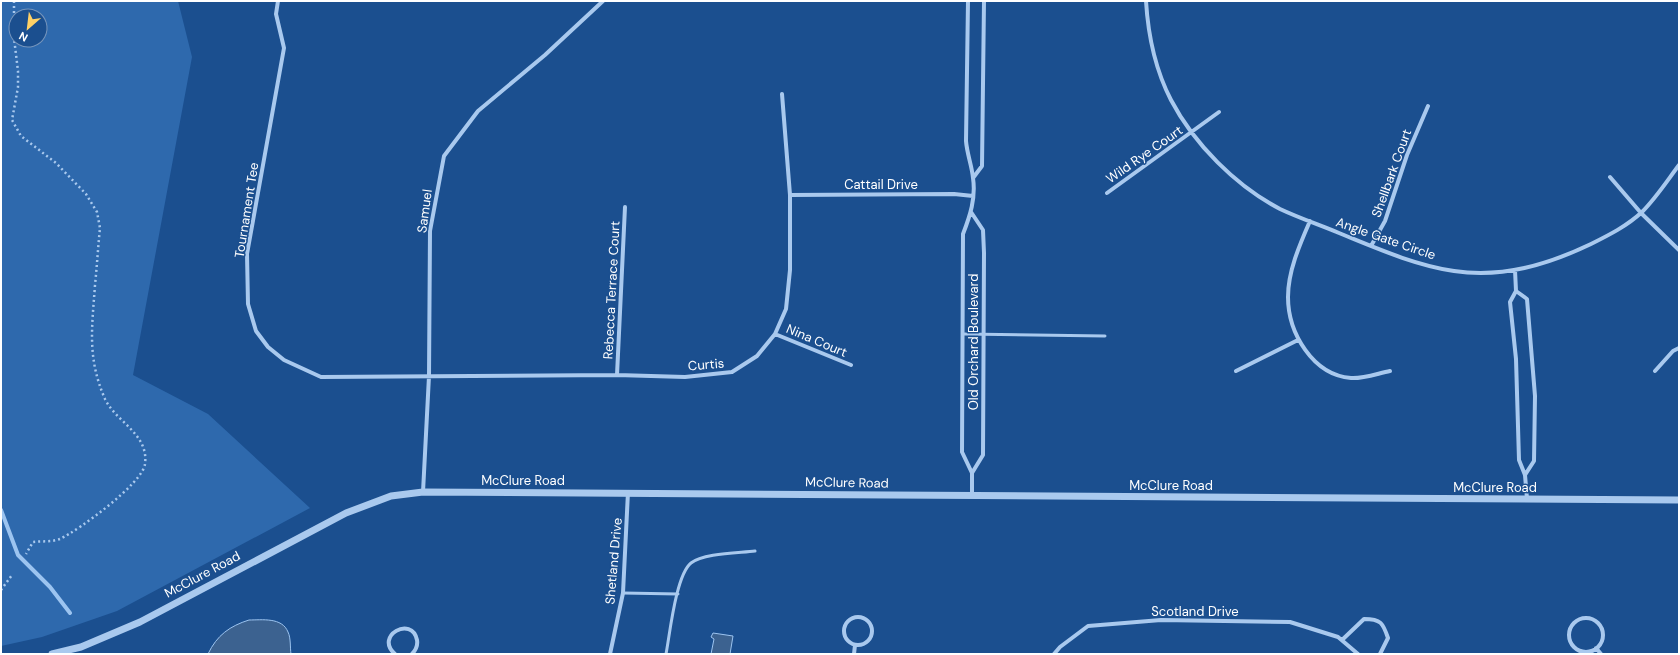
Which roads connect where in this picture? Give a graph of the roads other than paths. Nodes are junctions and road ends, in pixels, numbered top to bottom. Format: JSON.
{"nodes":[{"id":1,"x":278,"y":1,"type":"edge"},
{"id":2,"x":603,"y":1,"type":"edge"},
{"id":3,"x":968,"y":1,"type":"edge"},
{"id":4,"x":984,"y":1,"type":"edge"},
{"id":5,"x":1146,"y":1,"type":"edge"},
{"id":6,"x":782,"y":94,"type":"dead end"},
{"id":7,"x":1428,"y":106,"type":"dead end"},
{"id":8,"x":1219,"y":112,"type":"dead end"},
{"id":9,"x":1192,"y":132,"type":"junction"},
{"id":10,"x":1679,"y":165,"type":"edge"},
{"id":11,"x":1610,"y":177,"type":"dead end"},
{"id":12,"x":973,"y":178,"type":"junction"},
{"id":13,"x":1107,"y":193,"type":"dead end"},
{"id":14,"x":790,"y":195,"type":"junction"},
{"id":15,"x":973,"y":196,"type":"junction"},
{"id":16,"x":625,"y":207,"type":"dead end"},
{"id":17,"x":971,"y":212,"type":"junction"},
{"id":18,"x":1641,"y":213,"type":"junction"},
{"id":19,"x":1310,"y":221,"type":"junction"},
{"id":20,"x":1372,"y":246,"type":"junction"},
{"id":21,"x":1679,"y":250,"type":"edge"},
{"id":22,"x":1515,"y":270,"type":"junction"},
{"id":23,"x":1516,"y":291,"type":"junction"},
{"id":24,"x":775,"y":334,"type":"junction"},
{"id":25,"x":964,"y":334,"type":"junction"},
{"id":26,"x":984,"y":335,"type":"junction"},
{"id":27,"x":1105,"y":336,"type":"dead end"},
{"id":28,"x":1298,"y":340,"type":"junction"},
{"id":29,"x":1679,"y":348,"type":"edge"},
{"id":30,"x":851,"y":365,"type":"dead end"},
{"id":31,"x":1655,"y":370,"type":"dead end"},
{"id":32,"x":1236,"y":371,"type":"dead end"},
{"id":33,"x":1390,"y":371,"type":"dead end"},
{"id":34,"x":616,"y":374,"type":"junction"},
{"id":35,"x":429,"y":376,"type":"junction"},
{"id":36,"x":972,"y":473,"type":"junction"},
{"id":37,"x":1525,"y":475,"type":"junction"},
{"id":38,"x":423,"y":492,"type":"junction"},
{"id":39,"x":628,"y":492,"type":"junction"},
{"id":40,"x":972,"y":496,"type":"junction"},
{"id":41,"x":1527,"y":499,"type":"junction"},
{"id":42,"x":1679,"y":500,"type":"edge"},
{"id":43,"x":755,"y":552,"type":"dead end"},
{"id":44,"x":623,"y":593,"type":"junction"},
{"id":45,"x":678,"y":594,"type":"junction"},
{"id":46,"x":1342,"y":640,"type":"junction"},
{"id":47,"x":855,"y":645,"type":"junction"},
{"id":48,"x":1596,"y":648,"type":"junction"},
{"id":49,"x":52,"y":654,"type":"edge"},
{"id":50,"x":395,"y":654,"type":"edge"},
{"id":51,"x":412,"y":654,"type":"edge"},
{"id":52,"x":610,"y":654,"type":"edge"},
{"id":53,"x":666,"y":654,"type":"edge"},
{"id":54,"x":854,"y":654,"type":"edge"},
{"id":55,"x":1054,"y":654,"type":"edge"},
{"id":56,"x":1358,"y":654,"type":"edge"},
{"id":57,"x":1380,"y":654,"type":"edge"},
{"id":58,"x":1601,"y":654,"type":"edge"}],
"edges":[{"from":1,"to":35,"type":"street","name":"Tournament Tee"},
{"from":2,"to":35,"type":"street","name":"Samuel"},
{"from":3,"to":12,"type":"street","name":"Old Orchard Boulevard"},
{"from":4,"to":12,"type":"street","name":"Old Orchard Boulevard"},
{"from":5,"to":9,"type":"street","name":"Angle Gate Circle"},
{"from":6,"to":14,"type":"street","name":"Curtis"},
{"from":7,"to":20,"type":"street","name":"Shellbark Court"},
{"from":8,"to":9,"type":"street"},
{"from":9,"to":13,"type":"street","name":"Wild Rye Court"},
{"from":9,"to":19,"type":"street","name":"Angle Gate Circle"},
{"from":10,"to":18,"type":"street","name":"Angle Gate Circle"},
{"from":11,"to":18,"type":"street"},
{"from":12,"to":15,"type":"street","name":"Old Orchard Boulevard"},
{"from":14,"to":15,"type":"street","name":"Cattail Drive"},
{"from":14,"to":24,"type":"street","name":"Curtis"},
{"from":15,"to":17,"type":"street","name":"Old Orchard Boulevard"},
{"from":16,"to":34,"type":"street","name":"Rebecca Terrace Court"},
{"from":17,"to":25,"type":"street","name":"Old Orchard Boulevard"},
{"from":17,"to":26,"type":"street","name":"Old Orchard Boulevard"},
{"from":18,"to":21,"type":"street"},
{"from":18,"to":22,"type":"street","name":"Angle Gate Circle"},
{"from":19,"to":20,"type":"street","name":"Angle Gate Circle"},
{"from":19,"to":28,"type":"street"},
{"from":20,"to":22,"type":"street","name":"Angle Gate Circle"},
{"from":22,"to":23,"type":"street"},
{"from":23,"to":37,"type":"street"},
{"from":23,"to":37,"type":"street"},
{"from":24,"to":30,"type":"street","name":"Nina Court"},
{"from":24,"to":34,"type":"street","name":"Curtis"},
{"from":25,"to":26,"type":"lane"},
{"from":25,"to":36,"type":"street","name":"Old Orchard Boulevard"},
{"from":26,"to":27,"type":"lane"},
{"from":26,"to":36,"type":"street","name":"Old Orchard Boulevard"},
{"from":28,"to":32,"type":"street"},
{"from":28,"to":33,"type":"street"},
{"from":29,"to":31,"type":"street"},
{"from":34,"to":35,"type":"street","name":"Curtis"},
{"from":35,"to":38,"type":"street","name":"Samuel"},
{"from":36,"to":40,"type":"street","name":"Old Orchard Boulevard"},
{"from":37,"to":41,"type":"street"},
{"from":38,"to":39,"type":"street","name":"McClure Road"},
{"from":38,"to":49,"type":"street","name":"McClure Road"},
{"from":39,"to":40,"type":"street","name":"McClure Road"},
{"from":39,"to":44,"type":"street","name":"Shetland Drive"},
{"from":40,"to":41,"type":"street","name":"McClure Road"},
{"from":41,"to":42,"type":"street","name":"McClure Road"},
{"from":43,"to":45,"type":"lane"},
{"from":44,"to":45,"type":"lane"},
{"from":44,"to":52,"type":"street","name":"Shetland Drive"},
{"from":45,"to":53,"type":"lane"},
{"from":46,"to":55,"type":"street","name":"Scotland Drive"},
{"from":46,"to":56,"type":"street","name":"Scotland Drive"},
{"from":46,"to":57,"type":"street"},
{"from":47,"to":47,"type":"street"},
{"from":47,"to":54,"type":"street"},
{"from":48,"to":48,"type":"street"},
{"from":48,"to":58,"type":"street"},
{"from":50,"to":51,"type":"street"}]}
